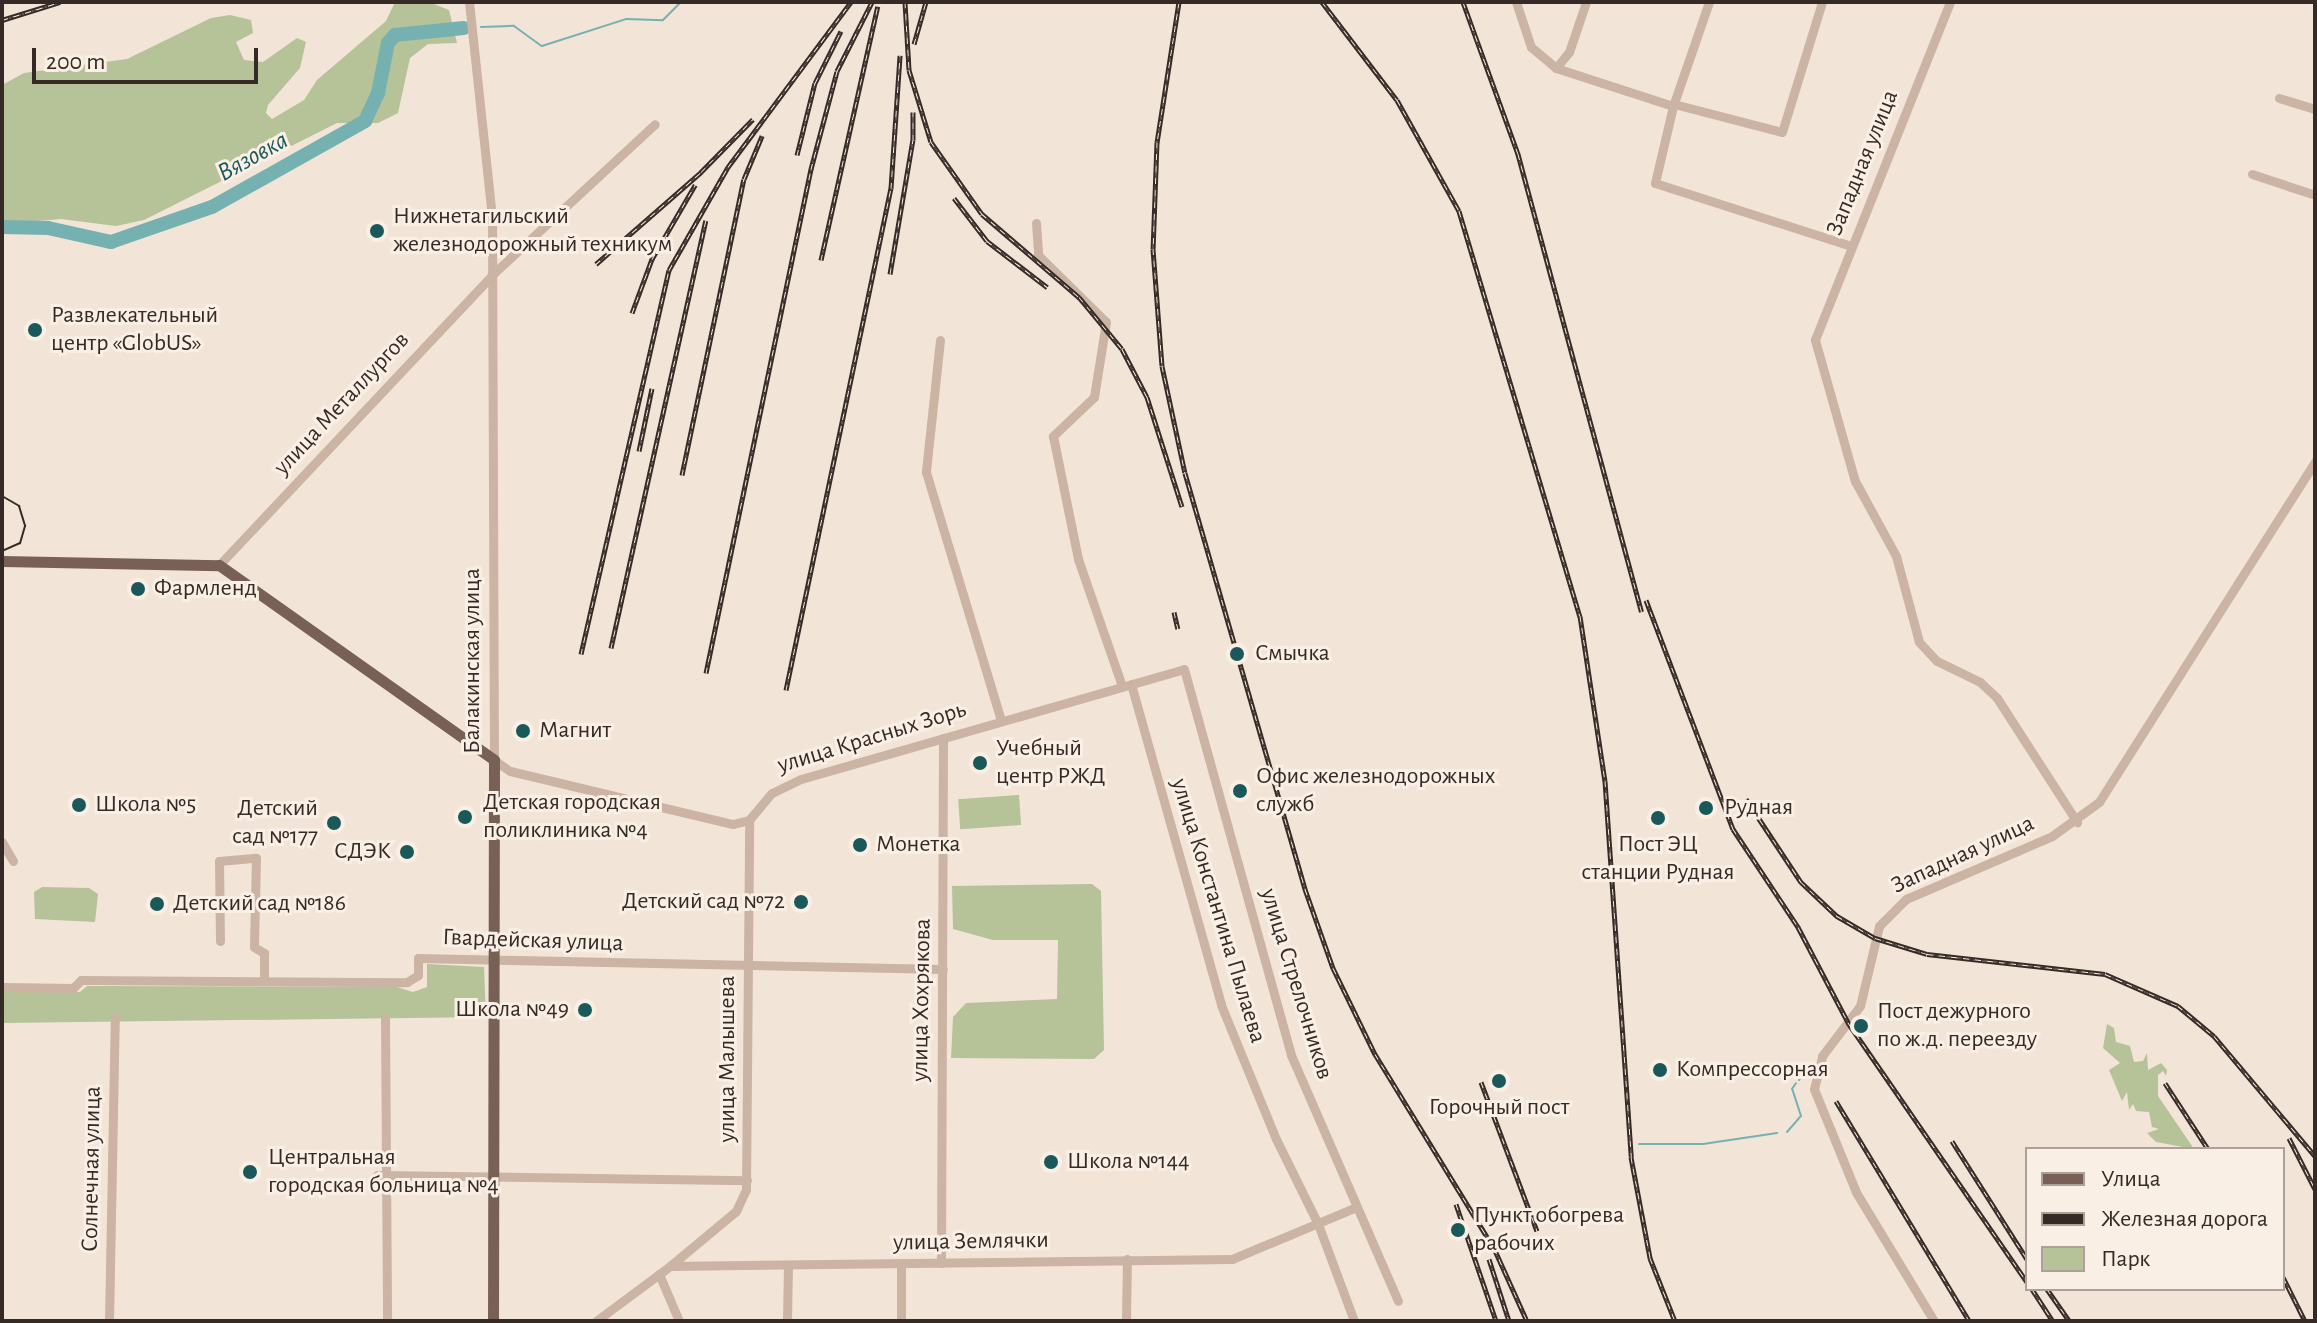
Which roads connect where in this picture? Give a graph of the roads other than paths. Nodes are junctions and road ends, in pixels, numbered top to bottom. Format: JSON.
{"nodes":[{"id":1,"x":469,"y":2,"type":"edge"},
{"id":2,"x":1516,"y":2,"type":"edge"},
{"id":3,"x":1586,"y":2,"type":"edge"},
{"id":4,"x":1709,"y":2,"type":"edge"},
{"id":5,"x":1822,"y":2,"type":"edge"},
{"id":6,"x":1950,"y":2,"type":"edge"},
{"id":7,"x":1556,"y":68,"type":"junction"},
{"id":8,"x":2279,"y":98,"type":"dead end"},
{"id":9,"x":1676,"y":106,"type":"junction"},
{"id":10,"x":2315,"y":109,"type":"edge"},
{"id":11,"x":655,"y":124,"type":"dead end"},
{"id":12,"x":2252,"y":174,"type":"dead end"},
{"id":13,"x":2315,"y":195,"type":"edge"},
{"id":14,"x":1036,"y":223,"type":"dead end"},
{"id":15,"x":1851,"y":246,"type":"junction"},
{"id":16,"x":494,"y":273,"type":"junction"},
{"id":17,"x":940,"y":340,"type":"dead end"},
{"id":18,"x":2315,"y":461,"type":"edge"},
{"id":19,"x":2,"y":561,"type":"edge"},
{"id":20,"x":219,"y":565,"type":"junction"},
{"id":21,"x":1184,"y":669,"type":"joint"},
{"id":22,"x":1126,"y":685,"type":"junction"},
{"id":23,"x":1001,"y":721,"type":"junction"},
{"id":24,"x":943,"y":738,"type":"junction"},
{"id":25,"x":494,"y":760,"type":"junction"},
{"id":26,"x":749,"y":820,"type":"junction"},
{"id":27,"x":2077,"y":822,"type":"junction"},
{"id":28,"x":2,"y":842,"type":"edge"},
{"id":29,"x":13,"y":861,"type":"dead end"},
{"id":30,"x":220,"y":941,"type":"dead end"},
{"id":31,"x":494,"y":961,"type":"junction"},
{"id":32,"x":748,"y":964,"type":"junction"},
{"id":33,"x":943,"y":969,"type":"junction"},
{"id":34,"x":264,"y":981,"type":"junction"},
{"id":35,"x":2,"y":987,"type":"edge"},
{"id":36,"x":115,"y":1018,"type":"dead end"},
{"id":37,"x":385,"y":1019,"type":"dead end"},
{"id":38,"x":381,"y":1175,"type":"junction"},
{"id":39,"x":492,"y":1175,"type":"junction"},
{"id":40,"x":747,"y":1180,"type":"junction"},
{"id":41,"x":1354,"y":1208,"type":"junction"},
{"id":42,"x":1318,"y":1224,"type":"junction"},
{"id":43,"x":1127,"y":1259,"type":"junction"},
{"id":44,"x":901,"y":1263,"type":"junction"},
{"id":45,"x":941,"y":1263,"type":"junction"},
{"id":46,"x":788,"y":1265,"type":"junction"},
{"id":47,"x":670,"y":1266,"type":"junction"},
{"id":48,"x":659,"y":1274,"type":"junction"},
{"id":49,"x":1398,"y":1301,"type":"dead end"},
{"id":50,"x":109,"y":1321,"type":"edge"},
{"id":51,"x":387,"y":1321,"type":"edge"},
{"id":52,"x":493,"y":1321,"type":"edge"},
{"id":53,"x":596,"y":1321,"type":"edge"},
{"id":54,"x":679,"y":1321,"type":"edge"},
{"id":55,"x":787,"y":1321,"type":"edge"},
{"id":56,"x":901,"y":1321,"type":"edge"},
{"id":57,"x":1126,"y":1321,"type":"edge"},
{"id":58,"x":1354,"y":1321,"type":"edge"},
{"id":59,"x":1934,"y":1321,"type":"edge"}],
"edges":[{"from":1,"to":16,"type":"street","name":"Балакинская улица"},
{"from":2,"to":7,"type":"street"},
{"from":3,"to":7,"type":"street"},
{"from":4,"to":9,"type":"street"},
{"from":5,"to":9,"type":"street"},
{"from":6,"to":15,"type":"street","name":"Западная улица"},
{"from":7,"to":9,"type":"street"},
{"from":8,"to":10,"type":"street"},
{"from":9,"to":15,"type":"street"},
{"from":11,"to":16,"type":"street","name":"улица Металлургов"},
{"from":12,"to":13,"type":"street"},
{"from":14,"to":22,"type":"street","name":"улица Константина Пылаева"},
{"from":15,"to":27,"type":"street","name":"Западная улица"},
{"from":16,"to":20,"type":"street","name":"улица Металлургов"},
{"from":16,"to":25,"type":"street","name":"Балакинская улица"},
{"from":17,"to":23,"type":"street"},
{"from":18,"to":27,"type":"street","name":"Западная улица"},
{"from":19,"to":20,"type":"main road"},
{"from":20,"to":25,"type":"main road"},
{"from":21,"to":22,"type":"street","name":"улица Красных Зорь"},
{"from":21,"to":41,"type":"street","name":"улица Стрелочников"},
{"from":22,"to":23,"type":"street","name":"улица Красных Зорь"},
{"from":22,"to":42,"type":"street","name":"улица Константина Пылаева"},
{"from":23,"to":24,"type":"street","name":"улица Красных Зорь"},
{"from":24,"to":26,"type":"street","name":"улица Красных Зорь"},
{"from":24,"to":33,"type":"street","name":"улица Хохрякова"},
{"from":25,"to":26,"type":"street"},
{"from":25,"to":31,"type":"main road","name":"Балакинская улица"},
{"from":26,"to":32,"type":"street","name":"улица Малышева"},
{"from":27,"to":59,"type":"street","name":"Западная улица"},
{"from":28,"to":29,"type":"street"},
{"from":30,"to":34,"type":"street"},
{"from":31,"to":32,"type":"street","name":"Гвардейская улица"},
{"from":31,"to":34,"type":"street","name":"Гвардейская улица"},
{"from":31,"to":39,"type":"main road","name":"Балакинская улица"},
{"from":32,"to":33,"type":"street","name":"Гвардейская улица"},
{"from":32,"to":40,"type":"street","name":"улица Малышева"},
{"from":33,"to":45,"type":"street","name":"улица Хохрякова"},
{"from":34,"to":35,"type":"street","name":"Гвардейская улица"},
{"from":36,"to":50,"type":"street","name":"Солнечная улица"},
{"from":37,"to":38,"type":"street"},
{"from":38,"to":39,"type":"street"},
{"from":38,"to":51,"type":"street"},
{"from":39,"to":40,"type":"street"},
{"from":39,"to":52,"type":"main road","name":"Балакинская улица"},
{"from":40,"to":47,"type":"street","name":"улица Малышева"},
{"from":41,"to":42,"type":"street","name":"улица Землячки"},
{"from":41,"to":49,"type":"street","name":"улица Стрелочников"},
{"from":42,"to":43,"type":"street","name":"улица Землячки"},
{"from":42,"to":58,"type":"street","name":"улица Константина Пылаева"},
{"from":43,"to":45,"type":"street","name":"улица Землячки"},
{"from":43,"to":57,"type":"street"},
{"from":44,"to":45,"type":"street","name":"улица Землячки"},
{"from":44,"to":46,"type":"street","name":"улица Землячки"},
{"from":44,"to":56,"type":"street"},
{"from":46,"to":47,"type":"street","name":"улица Землячки"},
{"from":46,"to":55,"type":"street"},
{"from":47,"to":48,"type":"street"},
{"from":48,"to":53,"type":"street"},
{"from":48,"to":54,"type":"street"}]}
